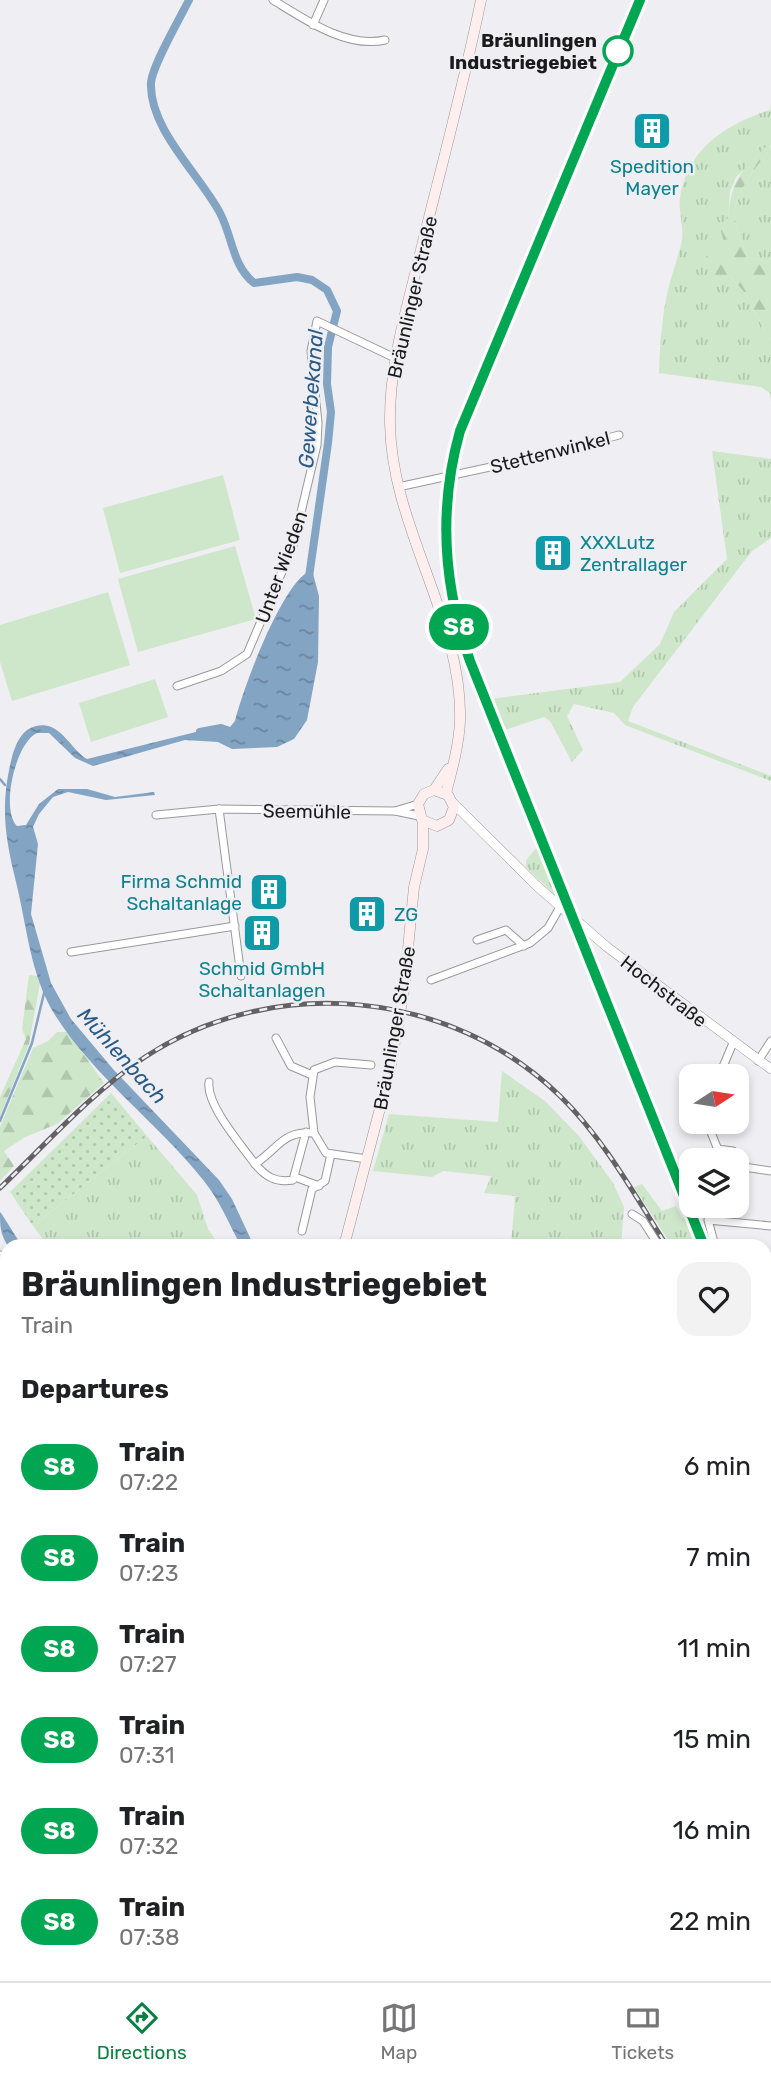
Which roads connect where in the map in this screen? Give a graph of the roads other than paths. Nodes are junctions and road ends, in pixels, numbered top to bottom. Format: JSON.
{"nodes":[{"id":1,"x":273,"y":0,"type":"edge"},
{"id":2,"x":324,"y":0,"type":"edge"},
{"id":3,"x":481,"y":0,"type":"edge"},
{"id":4,"x":313,"y":25,"type":"junction"},
{"id":5,"x":385,"y":40,"type":"dead end"},
{"id":6,"x":395,"y":358,"type":"junction"},
{"id":7,"x":619,"y":435,"type":"dead end"},
{"id":8,"x":398,"y":487,"type":"junction"},
{"id":9,"x":177,"y":686,"type":"dead end"},
{"id":10,"x":454,"y":758,"type":"junction"},
{"id":11,"x":435,"y":790,"type":"junction"},
{"id":12,"x":446,"y":793,"type":"junction"},
{"id":13,"x":453,"y":803,"type":"junction"},
{"id":14,"x":418,"y":804,"type":"junction"},
{"id":15,"x":219,"y":809,"type":"junction"},
{"id":16,"x":395,"y":811,"type":"junction"},
{"id":17,"x":156,"y":815,"type":"dead end"},
{"id":18,"x":421,"y":819,"type":"junction"},
{"id":19,"x":449,"y":820,"type":"junction"},
{"id":20,"x":471,"y":820,"type":"junction"},
{"id":21,"x":436,"y":827,"type":"junction"},
{"id":22,"x":423,"y":849,"type":"junction"},
{"id":23,"x":560,"y":907,"type":"junction"},
{"id":24,"x":234,"y":926,"type":"junction"},
{"id":25,"x":477,"y":940,"type":"dead end"},
{"id":26,"x":524,"y":946,"type":"junction"},
{"id":27,"x":71,"y":952,"type":"dead end"},
{"id":28,"x":241,"y":976,"type":"dead end"},
{"id":29,"x":431,"y":980,"type":"dead end"},
{"id":30,"x":276,"y":1038,"type":"dead end"},
{"id":31,"x":771,"y":1041,"type":"edge"},
{"id":32,"x":733,"y":1044,"type":"junction"},
{"id":33,"x":758,"y":1061,"type":"junction"},
{"id":34,"x":724,"y":1064,"type":"edge"},
{"id":35,"x":371,"y":1065,"type":"dead end"},
{"id":36,"x":771,"y":1069,"type":"edge"},
{"id":37,"x":312,"y":1075,"type":"junction"},
{"id":38,"x":209,"y":1082,"type":"dead end"},
{"id":39,"x":310,"y":1133,"type":"junction"},
{"id":40,"x":331,"y":1154,"type":"junction"},
{"id":41,"x":367,"y":1159,"type":"junction"},
{"id":42,"x":255,"y":1164,"type":"junction"},
{"id":43,"x":749,"y":1168,"type":"edge"},
{"id":44,"x":771,"y":1171,"type":"edge"},
{"id":45,"x":295,"y":1177,"type":"junction"},
{"id":46,"x":319,"y":1185,"type":"junction"},
{"id":47,"x":632,"y":1214,"type":"dead end"},
{"id":48,"x":771,"y":1226,"type":"edge"},
{"id":49,"x":302,"y":1231,"type":"dead end"},
{"id":50,"x":346,"y":1239,"type":"edge"},
{"id":51,"x":654,"y":1239,"type":"edge"},
{"id":52,"x":713,"y":1239,"type":"edge"}],
"edges":[{"from":1,"to":4,"type":"street"},
{"from":2,"to":4,"type":"street"},
{"from":3,"to":6,"type":"main road","name":"Bräunlinger Straße"},
{"from":4,"to":5,"type":"street"},
{"from":6,"to":8,"type":"main road","name":"Bräunlinger Straße"},
{"from":6,"to":9,"type":"street","name":"Unter Wieden"},
{"from":7,"to":8,"type":"street","name":"Stettenwinkel"},
{"from":8,"to":10,"type":"main road","name":"Bräunlinger Straße"},
{"from":10,"to":11,"type":"main road"},
{"from":10,"to":12,"type":"main road","name":"Bräunlinger Straße"},
{"from":11,"to":12,"type":"main road"},
{"from":11,"to":14,"type":"main road"},
{"from":12,"to":13,"type":"main road"},
{"from":13,"to":19,"type":"main road"},
{"from":13,"to":20,"type":"street","name":"Hochstraße"},
{"from":14,"to":16,"type":"street","name":"Seemühle"},
{"from":14,"to":18,"type":"main road"},
{"from":15,"to":16,"type":"street","name":"Seemühle"},
{"from":15,"to":17,"type":"street","name":"Seemühle"},
{"from":15,"to":24,"type":"street"},
{"from":16,"to":18,"type":"street","name":"Seemühle"},
{"from":18,"to":21,"type":"main road"},
{"from":18,"to":22,"type":"main road","name":"Bräunlinger Straße"},
{"from":19,"to":20,"type":"street"},
{"from":19,"to":21,"type":"main road"},
{"from":20,"to":23,"type":"street","name":"Hochstraße"},
{"from":21,"to":22,"type":"main road","name":"Bräunlinger Straße"},
{"from":22,"to":41,"type":"main road","name":"Bräunlinger Straße"},
{"from":23,"to":26,"type":"street"},
{"from":23,"to":32,"type":"street","name":"Hochstraße"},
{"from":24,"to":27,"type":"street"},
{"from":24,"to":28,"type":"street"},
{"from":25,"to":26,"type":"street"},
{"from":26,"to":29,"type":"street"},
{"from":30,"to":37,"type":"street"},
{"from":31,"to":33,"type":"street"},
{"from":32,"to":33,"type":"street","name":"Hochstraße"},
{"from":32,"to":34,"type":"street"},
{"from":33,"to":36,"type":"street","name":"Hochstraße"},
{"from":35,"to":37,"type":"street"},
{"from":37,"to":39,"type":"street"},
{"from":38,"to":42,"type":"street"},
{"from":39,"to":40,"type":"street"},
{"from":39,"to":42,"type":"street"},
{"from":39,"to":45,"type":"street"},
{"from":40,"to":41,"type":"street"},
{"from":40,"to":46,"type":"street"},
{"from":41,"to":50,"type":"main road","name":"Bräunlinger Straße"},
{"from":42,"to":45,"type":"street"},
{"from":43,"to":44,"type":"street"},
{"from":45,"to":46,"type":"street"},
{"from":46,"to":49,"type":"street"},
{"from":47,"to":51,"type":"street"},
{"from":48,"to":52,"type":"street"}]}
